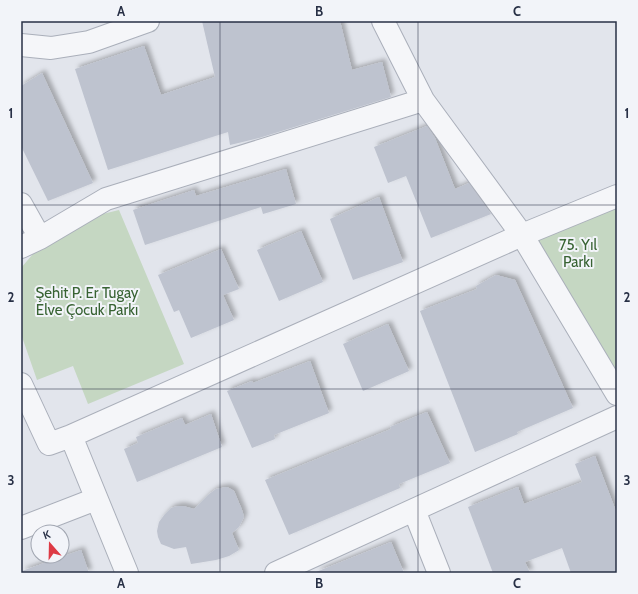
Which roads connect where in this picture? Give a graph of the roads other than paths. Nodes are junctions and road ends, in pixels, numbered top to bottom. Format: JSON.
{"nodes":[{"id":1,"x":148,"y":21,"type":"edge"},
{"id":2,"x":383,"y":21,"type":"edge"},
{"id":3,"x":21,"y":45,"type":"edge"},
{"id":4,"x":423,"y":100,"type":"junction"},
{"id":5,"x":617,"y":196,"type":"edge"},
{"id":6,"x":21,"y":204,"type":"edge"},
{"id":7,"x":522,"y":234,"type":"junction"},
{"id":8,"x":40,"y":238,"type":"junction"},
{"id":9,"x":21,"y":248,"type":"edge"},
{"id":10,"x":21,"y":384,"type":"edge"},
{"id":11,"x":617,"y":394,"type":"edge"},
{"id":12,"x":617,"y":417,"type":"edge"},
{"id":13,"x":71,"y":436,"type":"junction"},
{"id":14,"x":96,"y":499,"type":"junction"},
{"id":15,"x":414,"y":510,"type":"junction"},
{"id":16,"x":21,"y":528,"type":"edge"},
{"id":17,"x":127,"y":573,"type":"edge"},
{"id":18,"x":276,"y":573,"type":"edge"},
{"id":19,"x":439,"y":573,"type":"edge"}],
"edges":[{"from":1,"to":3,"type":"street"},
{"from":2,"to":4,"type":"street"},
{"from":4,"to":7,"type":"street"},
{"from":4,"to":8,"type":"street"},
{"from":5,"to":7,"type":"street"},
{"from":6,"to":8,"type":"street"},
{"from":7,"to":11,"type":"street"},
{"from":7,"to":13,"type":"street"},
{"from":8,"to":9,"type":"street"},
{"from":10,"to":13,"type":"street"},
{"from":12,"to":15,"type":"street"},
{"from":13,"to":14,"type":"street"},
{"from":14,"to":16,"type":"street"},
{"from":14,"to":17,"type":"street"},
{"from":15,"to":18,"type":"street"},
{"from":15,"to":19,"type":"street"}]}
